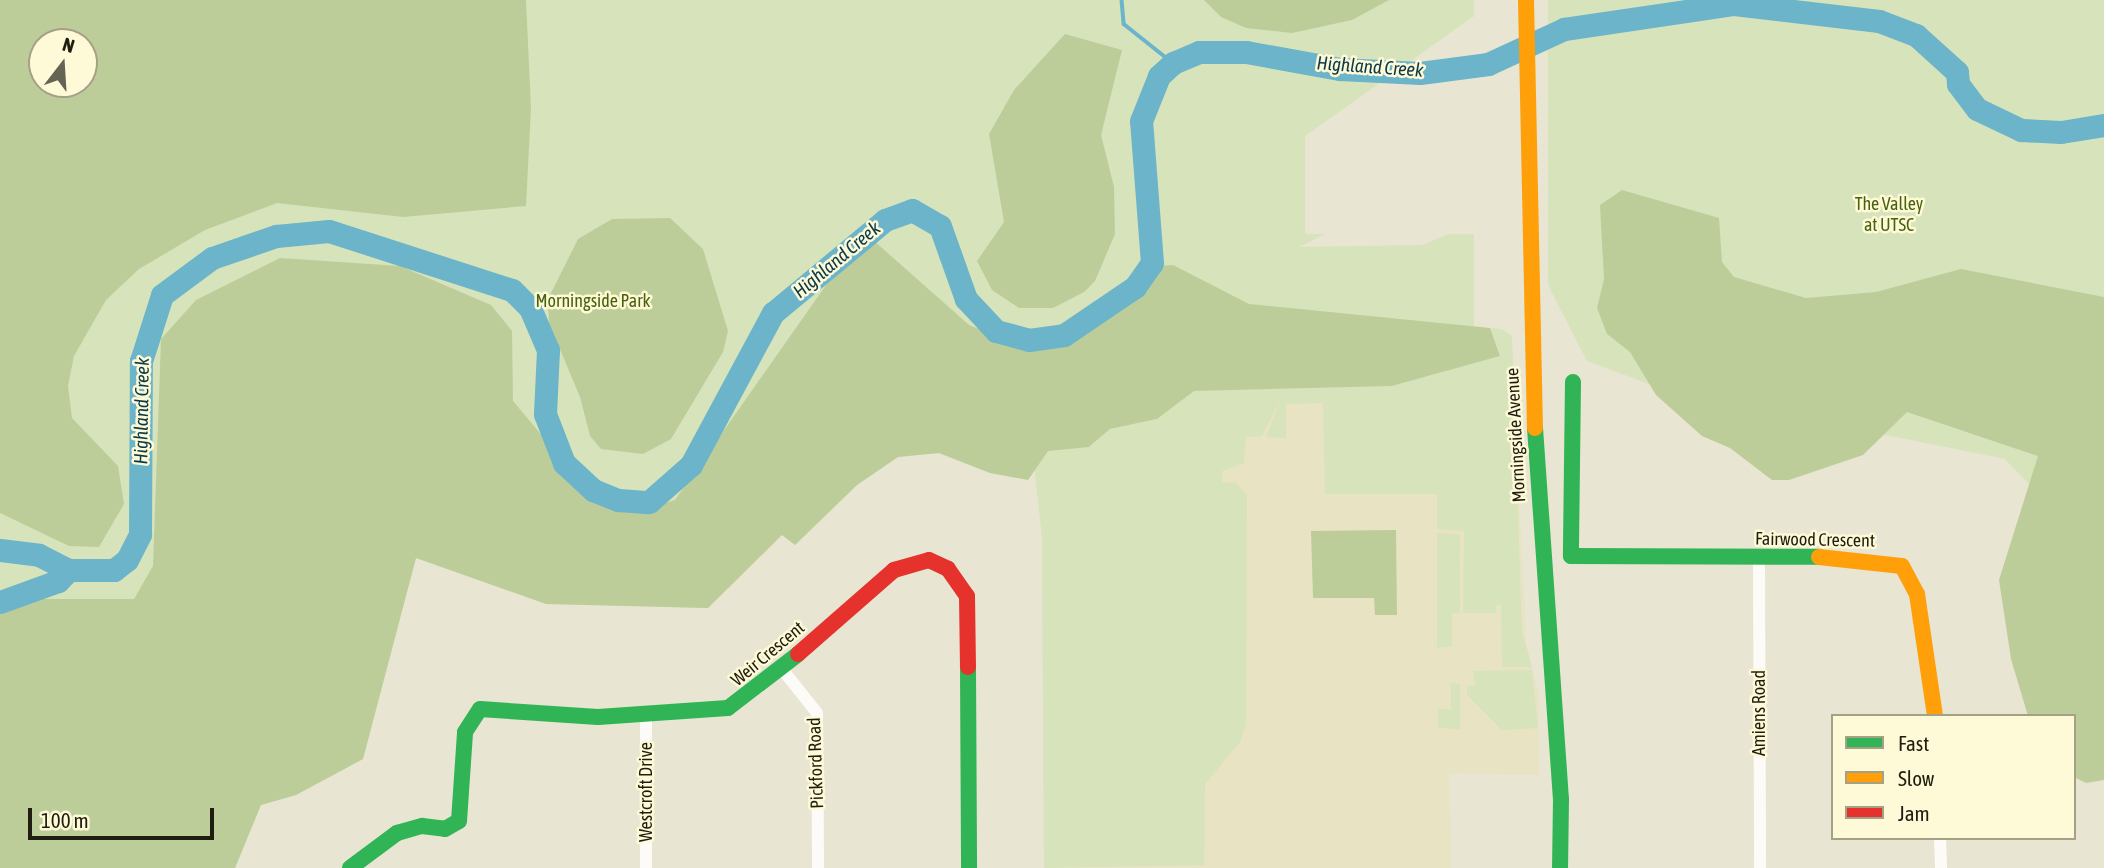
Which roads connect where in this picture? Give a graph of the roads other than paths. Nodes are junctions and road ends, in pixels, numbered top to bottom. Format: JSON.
{"nodes":[{"id":1,"x":1526,"y":0,"type":"edge"},
{"id":2,"x":1573,"y":382,"type":"dead end"},
{"id":3,"x":1759,"y":558,"type":"junction"},
{"id":4,"x":782,"y":669,"type":"junction"},
{"id":5,"x":1935,"y":714,"type":"edge"},
{"id":6,"x":646,"y":717,"type":"junction"},
{"id":7,"x":1940,"y":840,"type":"edge"},
{"id":8,"x":350,"y":868,"type":"edge"},
{"id":9,"x":646,"y":868,"type":"edge"},
{"id":10,"x":818,"y":868,"type":"edge"},
{"id":11,"x":969,"y":868,"type":"edge"},
{"id":12,"x":1560,"y":868,"type":"edge"},
{"id":13,"x":1760,"y":868,"type":"edge"},
{"id":14,"x":1941,"y":868,"type":"edge"}],
"edges":[{"from":1,"to":12,"type":"street","name":"Morningside Avenue"},
{"from":2,"to":3,"type":"street","name":"Fairwood Crescent"},
{"from":3,"to":5,"type":"street","name":"Fairwood Crescent"},
{"from":3,"to":13,"type":"street","name":"Amiens Road"},
{"from":4,"to":6,"type":"street","name":"Weir Crescent"},
{"from":4,"to":10,"type":"street","name":"Pickford Road"},
{"from":4,"to":11,"type":"street","name":"Weir Crescent"},
{"from":6,"to":8,"type":"street","name":"Weir Crescent"},
{"from":6,"to":9,"type":"street","name":"Westcroft Drive"},
{"from":7,"to":14,"type":"street"}]}
